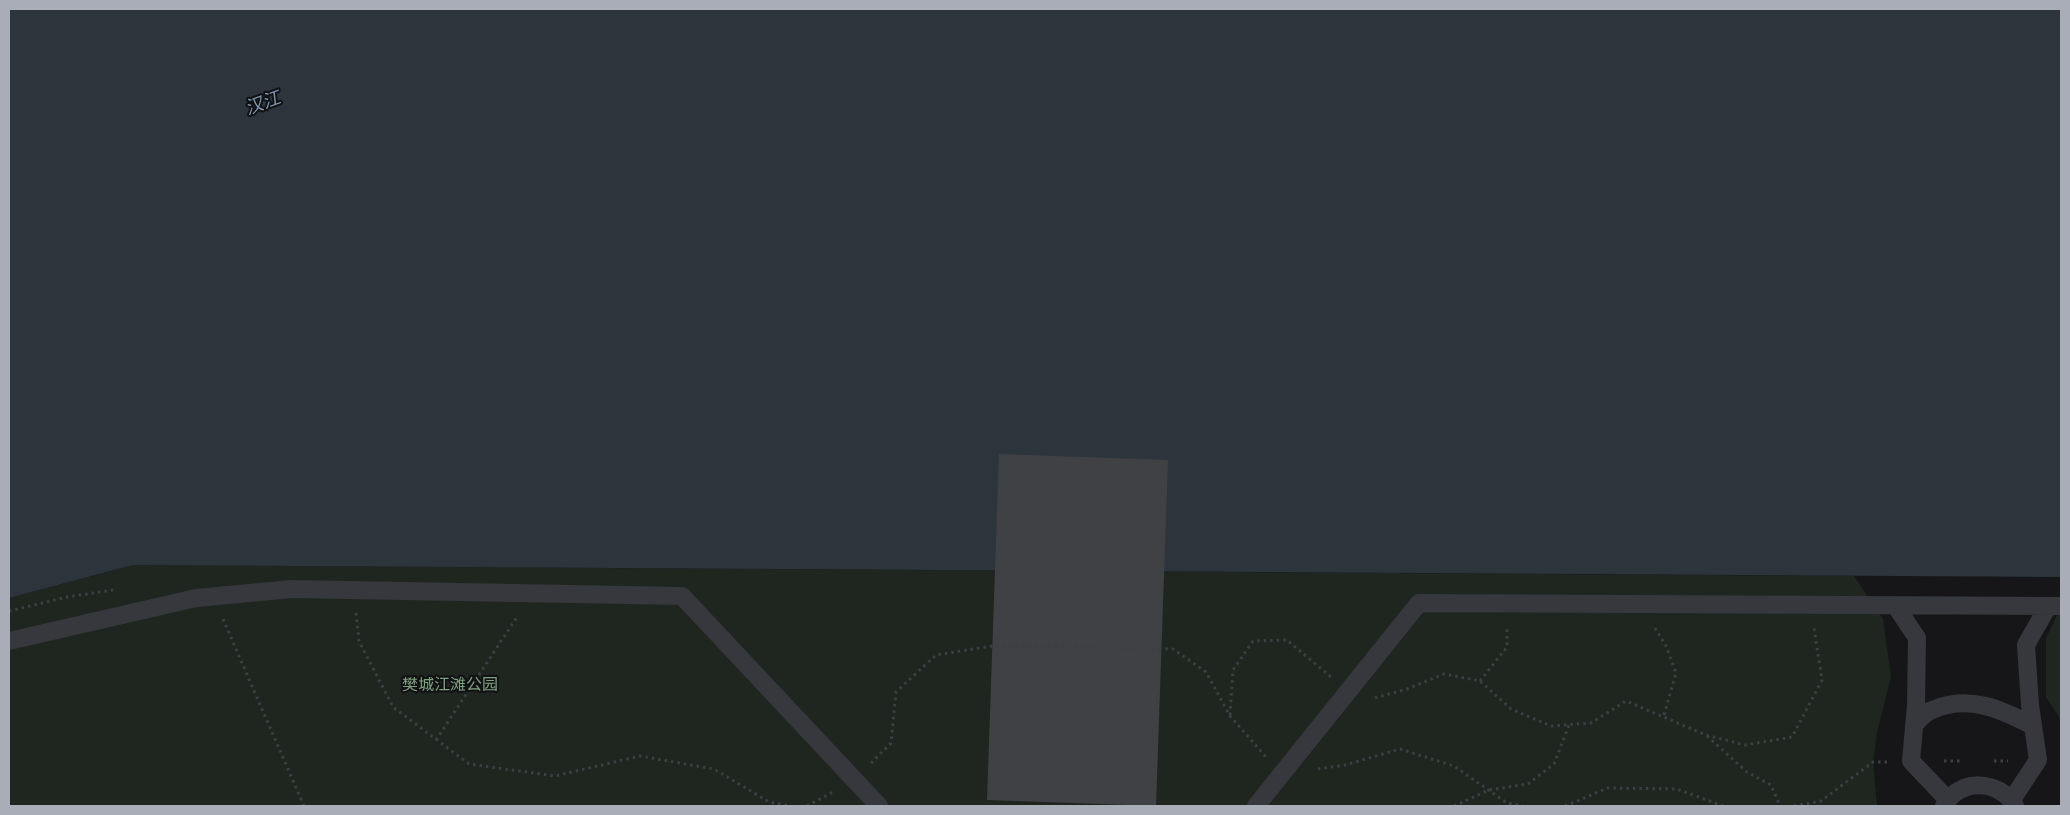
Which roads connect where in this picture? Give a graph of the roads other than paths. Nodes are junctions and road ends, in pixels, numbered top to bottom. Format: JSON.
{"nodes":[{"id":1,"x":1895,"y":606,"type":"junction"},
{"id":2,"x":2054,"y":606,"type":"edge"},
{"id":3,"x":9,"y":641,"type":"edge"},
{"id":4,"x":1914,"y":725,"type":"junction"},
{"id":5,"x":2033,"y":726,"type":"junction"},
{"id":6,"x":1946,"y":803,"type":"edge"},
{"id":7,"x":2013,"y":803,"type":"edge"},
{"id":8,"x":879,"y":806,"type":"edge"},
{"id":9,"x":1256,"y":806,"type":"edge"}],
"edges":[{"from":1,"to":2,"type":"street"},
{"from":1,"to":4,"type":"street"},
{"from":1,"to":9,"type":"street"},
{"from":2,"to":5,"type":"street"},
{"from":3,"to":8,"type":"street"},
{"from":4,"to":5,"type":"street"},
{"from":4,"to":6,"type":"street"},
{"from":5,"to":7,"type":"street"},
{"from":6,"to":7,"type":"street"}]}
